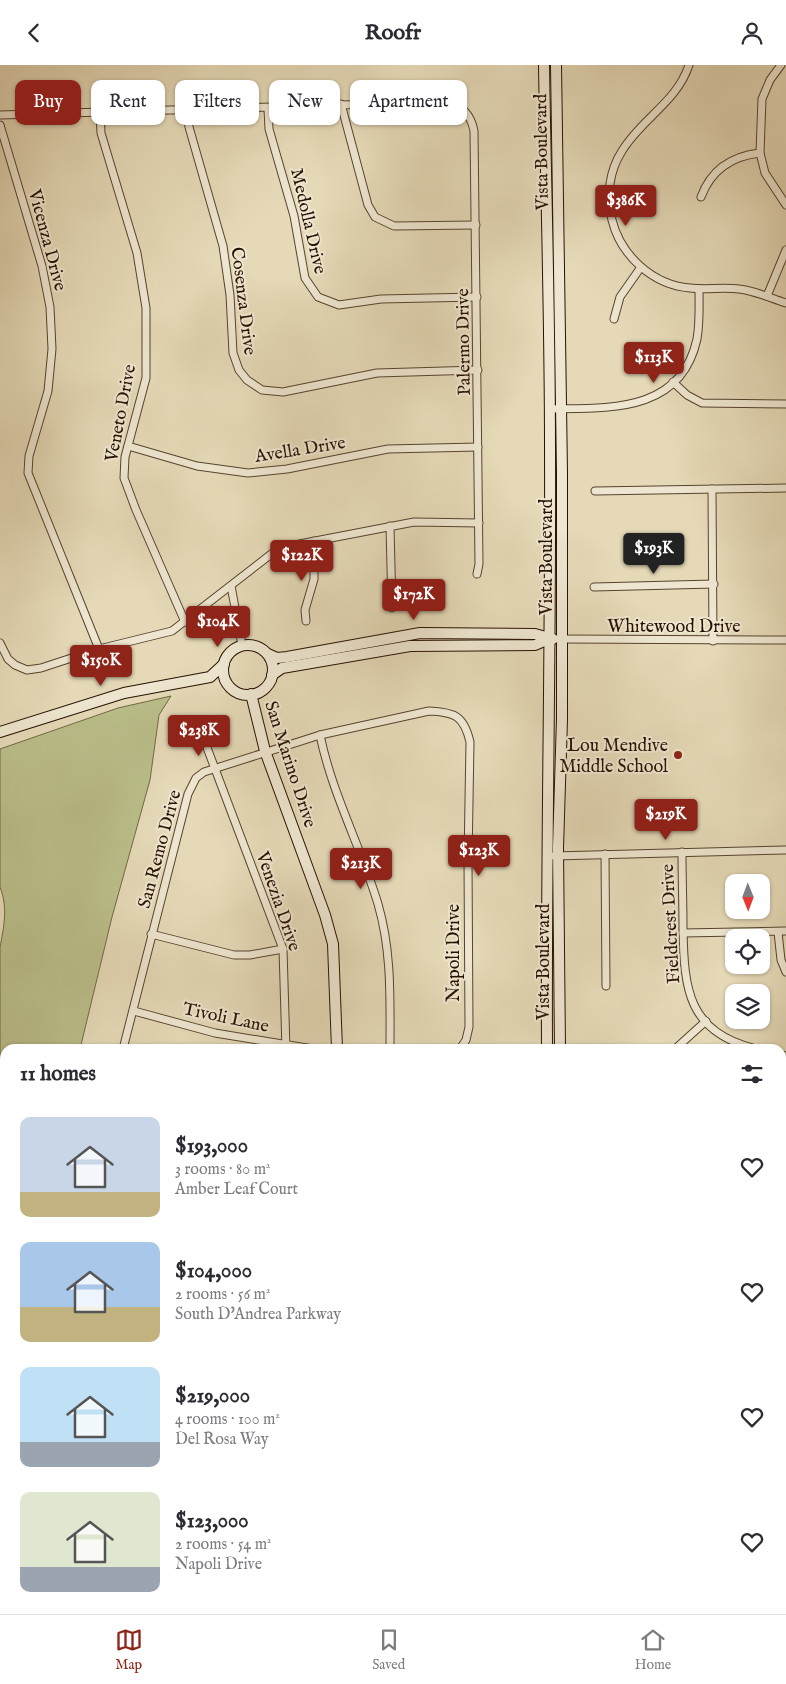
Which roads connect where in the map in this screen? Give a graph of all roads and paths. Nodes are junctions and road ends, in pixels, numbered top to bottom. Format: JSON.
{"nodes":[{"id":1,"x":544,"y":65,"type":"edge"},
{"id":2,"x":556,"y":65,"type":"edge"},
{"id":3,"x":688,"y":65,"type":"edge"},
{"id":4,"x":780,"y":65,"type":"edge"},
{"id":5,"x":341,"y":104,"type":"junction"},
{"id":6,"x":259,"y":109,"type":"edge"},
{"id":7,"x":268,"y":109,"type":"junction"},
{"id":8,"x":91,"y":113,"type":"edge"},
{"id":9,"x":0,"y":115,"type":"edge"},
{"id":10,"x":0,"y":125,"type":"edge"},
{"id":11,"x":101,"y":125,"type":"edge"},
{"id":12,"x":188,"y":125,"type":"edge"},
{"id":13,"x":760,"y":153,"type":"junction"},
{"id":14,"x":700,"y":197,"type":"dead end"},
{"id":15,"x":786,"y":205,"type":"edge"},
{"id":16,"x":476,"y":225,"type":"junction"},
{"id":17,"x":786,"y":250,"type":"edge"},
{"id":18,"x":641,"y":267,"type":"junction"},
{"id":19,"x":699,"y":289,"type":"junction"},
{"id":20,"x":767,"y":296,"type":"junction"},
{"id":21,"x":477,"y":297,"type":"junction"},
{"id":22,"x":786,"y":303,"type":"edge"},
{"id":23,"x":614,"y":319,"type":"dead end"},
{"id":24,"x":478,"y":370,"type":"junction"},
{"id":25,"x":673,"y":382,"type":"junction"},
{"id":26,"x":786,"y":404,"type":"edge"},
{"id":27,"x":562,"y":408,"type":"junction"},
{"id":28,"x":550,"y":409,"type":"junction"},
{"id":29,"x":128,"y":446,"type":"junction"},
{"id":30,"x":478,"y":447,"type":"junction"},
{"id":31,"x":786,"y":488,"type":"edge"},
{"id":32,"x":712,"y":489,"type":"junction"},
{"id":33,"x":595,"y":491,"type":"dead end"},
{"id":34,"x":479,"y":523,"type":"junction"},
{"id":35,"x":390,"y":526,"type":"junction"},
{"id":36,"x":314,"y":541,"type":"junction"},
{"id":37,"x":477,"y":575,"type":"dead end"},
{"id":38,"x":714,"y":585,"type":"junction"},
{"id":39,"x":231,"y":586,"type":"junction"},
{"id":40,"x":594,"y":587,"type":"dead end"},
{"id":41,"x":392,"y":608,"type":"dead end"},
{"id":42,"x":306,"y":621,"type":"dead end"},
{"id":43,"x":185,"y":622,"type":"junction"},
{"id":44,"x":549,"y":639,"type":"junction"},
{"id":45,"x":562,"y":639,"type":"junction"},
{"id":46,"x":786,"y":640,"type":"edge"},
{"id":47,"x":713,"y":641,"type":"junction"},
{"id":48,"x":0,"y":643,"type":"edge"},
{"id":49,"x":242,"y":645,"type":"junction"},
{"id":50,"x":99,"y":649,"type":"junction"},
{"id":51,"x":268,"y":655,"type":"junction"},
{"id":52,"x":224,"y":665,"type":"junction"},
{"id":53,"x":272,"y":675,"type":"junction"},
{"id":54,"x":210,"y":677,"type":"junction"},
{"id":55,"x":226,"y":683,"type":"junction"},
{"id":56,"x":251,"y":694,"type":"junction"},
{"id":57,"x":459,"y":717,"type":"joint"},
{"id":58,"x":0,"y":732,"type":"edge"},
{"id":59,"x":320,"y":735,"type":"junction"},
{"id":60,"x":203,"y":737,"type":"dead end"},
{"id":61,"x":265,"y":751,"type":"junction"},
{"id":62,"x":215,"y":768,"type":"junction"},
{"id":63,"x":786,"y":850,"type":"edge"},
{"id":64,"x":682,"y":852,"type":"junction"},
{"id":65,"x":605,"y":855,"type":"junction"},
{"id":66,"x":558,"y":856,"type":"junction"},
{"id":67,"x":546,"y":857,"type":"junction"},
{"id":68,"x":782,"y":931,"type":"edge"},
{"id":69,"x":683,"y":933,"type":"junction"},
{"id":70,"x":152,"y":934,"type":"junction"},
{"id":71,"x":283,"y":949,"type":"junction"},
{"id":72,"x":786,"y":972,"type":"edge"},
{"id":73,"x":606,"y":986,"type":"dead end"},
{"id":74,"x":134,"y":1011,"type":"junction"},
{"id":75,"x":706,"y":1021,"type":"junction"},
{"id":76,"x":124,"y":1044,"type":"edge"},
{"id":77,"x":271,"y":1044,"type":"edge"},
{"id":78,"x":286,"y":1044,"type":"edge"},
{"id":79,"x":336,"y":1044,"type":"edge"},
{"id":80,"x":390,"y":1044,"type":"edge"},
{"id":81,"x":464,"y":1044,"type":"edge"},
{"id":82,"x":547,"y":1044,"type":"edge"},
{"id":83,"x":560,"y":1044,"type":"edge"},
{"id":84,"x":681,"y":1044,"type":"edge"},
{"id":85,"x":740,"y":1044,"type":"edge"}],
"edges":[{"from":1,"to":28,"type":"main road","name":"Vista Boulevard"},
{"from":2,"to":27,"type":"main road","name":"Vista Boulevard"},
{"from":3,"to":18,"type":"street"},
{"from":4,"to":13,"type":"street"},
{"from":5,"to":7,"type":"street"},
{"from":5,"to":16,"type":"street"},
{"from":5,"to":16,"type":"street","name":"Palermo Drive"},
{"from":6,"to":7,"type":"street"},
{"from":7,"to":21,"type":"street","name":"Medolla Drive"},
{"from":8,"to":9,"type":"street"},
{"from":10,"to":50,"type":"street","name":"Vicenza Drive"},
{"from":11,"to":29,"type":"street","name":"Veneto Drive"},
{"from":12,"to":24,"type":"street","name":"Cosenza Drive"},
{"from":13,"to":14,"type":"street"},
{"from":13,"to":15,"type":"street"},
{"from":16,"to":21,"type":"street","name":"Palermo Drive"},
{"from":17,"to":20,"type":"street"},
{"from":18,"to":19,"type":"street"},
{"from":18,"to":23,"type":"street"},
{"from":19,"to":20,"type":"street"},
{"from":19,"to":25,"type":"street"},
{"from":20,"to":22,"type":"street"},
{"from":21,"to":24,"type":"street","name":"Palermo Drive"},
{"from":24,"to":30,"type":"street","name":"Palermo Drive"},
{"from":25,"to":26,"type":"street"},
{"from":25,"to":27,"type":"street"},
{"from":27,"to":28,"type":"street"},
{"from":27,"to":45,"type":"main road","name":"Vista Boulevard"},
{"from":28,"to":44,"type":"main road","name":"Vista Boulevard"},
{"from":29,"to":30,"type":"street","name":"Avella Drive"},
{"from":29,"to":43,"type":"street","name":"Veneto Drive"},
{"from":30,"to":34,"type":"street","name":"Palermo Drive"},
{"from":31,"to":32,"type":"street"},
{"from":32,"to":33,"type":"street"},
{"from":32,"to":38,"type":"street"},
{"from":34,"to":35,"type":"street"},
{"from":34,"to":37,"type":"street","name":"Palermo Drive"},
{"from":35,"to":36,"type":"street"},
{"from":35,"to":41,"type":"street"},
{"from":36,"to":39,"type":"street"},
{"from":36,"to":42,"type":"street"},
{"from":38,"to":40,"type":"street"},
{"from":38,"to":47,"type":"street"},
{"from":39,"to":43,"type":"street"},
{"from":39,"to":49,"type":"street"},
{"from":43,"to":50,"type":"street"},
{"from":44,"to":45,"type":"main road"},
{"from":44,"to":51,"type":"main road"},
{"from":44,"to":53,"type":"main road"},
{"from":44,"to":67,"type":"main road","name":"Vista Boulevard"},
{"from":45,"to":47,"type":"street","name":"Whitewood Drive"},
{"from":45,"to":66,"type":"main road","name":"Vista Boulevard"},
{"from":46,"to":47,"type":"street","name":"Whitewood Drive"},
{"from":48,"to":50,"type":"street"},
{"from":49,"to":51,"type":"main road"},
{"from":49,"to":52,"type":"main road"},
{"from":51,"to":53,"type":"main road"},
{"from":52,"to":54,"type":"main road"},
{"from":52,"to":55,"type":"main road"},
{"from":53,"to":56,"type":"main road"},
{"from":54,"to":55,"type":"main road"},
{"from":54,"to":58,"type":"main road"},
{"from":55,"to":56,"type":"main road"},
{"from":56,"to":61,"type":"main road","name":"San Marino Drive"},
{"from":57,"to":59,"type":"street","name":"San Remo Drive"},
{"from":57,"to":81,"type":"street","name":"Napoli Drive"},
{"from":59,"to":61,"type":"street","name":"San Remo Drive"},
{"from":59,"to":80,"type":"street"},
{"from":60,"to":62,"type":"street","name":"Venezia Drive"},
{"from":61,"to":62,"type":"street","name":"San Remo Drive"},
{"from":61,"to":79,"type":"main road","name":"San Marino Drive"},
{"from":62,"to":70,"type":"street","name":"San Remo Drive"},
{"from":62,"to":71,"type":"street","name":"Venezia Drive"},
{"from":63,"to":64,"type":"street"},
{"from":64,"to":65,"type":"street"},
{"from":64,"to":69,"type":"street","name":"Fieldcrest Drive"},
{"from":65,"to":66,"type":"street"},
{"from":65,"to":73,"type":"street"},
{"from":66,"to":67,"type":"street"},
{"from":66,"to":83,"type":"main road","name":"Vista Boulevard"},
{"from":67,"to":82,"type":"main road","name":"Vista Boulevard"},
{"from":68,"to":69,"type":"street"},
{"from":68,"to":72,"type":"street"},
{"from":69,"to":75,"type":"street","name":"Fieldcrest Drive"},
{"from":70,"to":71,"type":"street"},
{"from":70,"to":74,"type":"street","name":"San Remo Drive"},
{"from":71,"to":78,"type":"street","name":"Venezia Drive"},
{"from":74,"to":76,"type":"street","name":"San Remo Drive"},
{"from":74,"to":77,"type":"street","name":"Tivoli Lane"},
{"from":75,"to":84,"type":"street"},
{"from":75,"to":85,"type":"street","name":"Fieldcrest Drive"}]}
